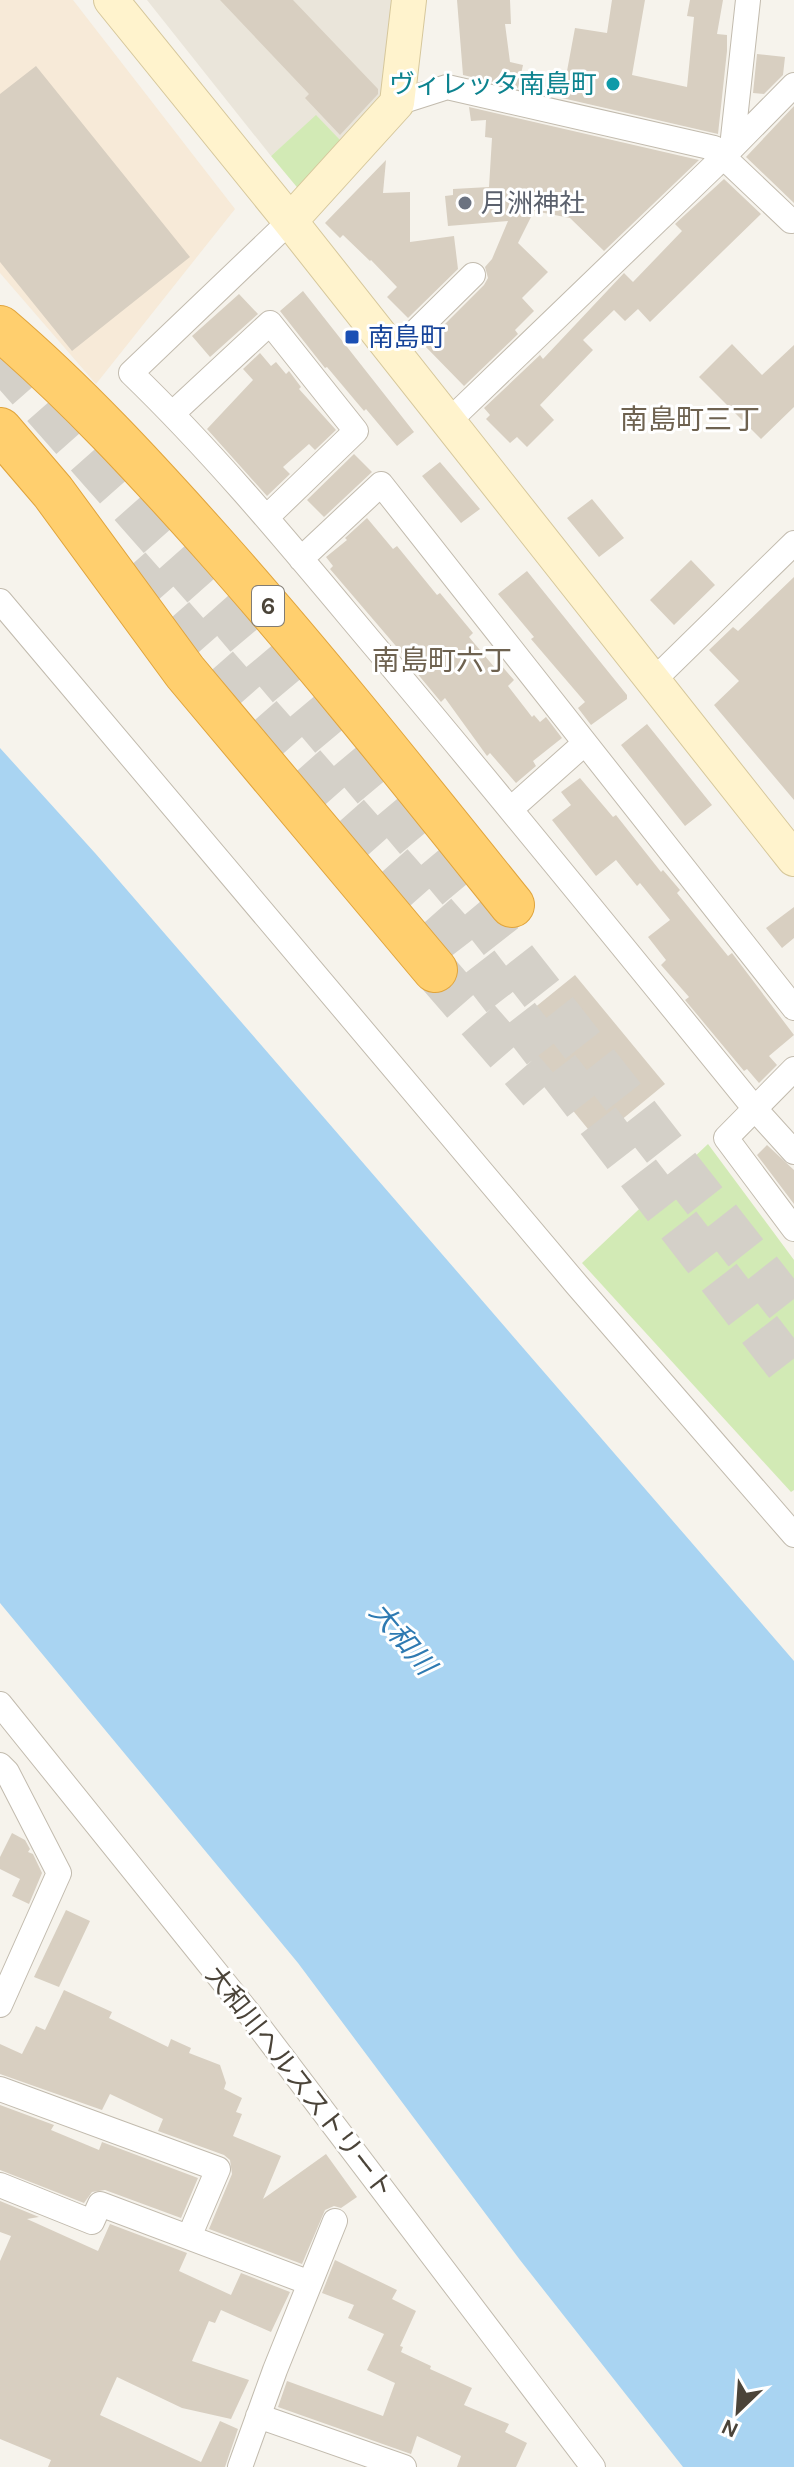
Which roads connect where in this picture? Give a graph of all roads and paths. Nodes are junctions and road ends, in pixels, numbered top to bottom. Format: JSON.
{"nodes":[{"id":1,"x":111,"y":0,"type":"edge"},
{"id":2,"x":409,"y":0,"type":"edge"},
{"id":3,"x":748,"y":0,"type":"edge"},
{"id":4,"x":794,"y":85,"type":"edge"},
{"id":5,"x":397,"y":103,"type":"junction"},
{"id":6,"x":728,"y":151,"type":"junction"},
{"id":7,"x":290,"y":221,"type":"junction"},
{"id":8,"x":791,"y":221,"type":"dead end"},
{"id":9,"x":473,"y":275,"type":"dead end"},
{"id":10,"x":0,"y":328,"type":"edge"},
{"id":11,"x":394,"y":353,"type":"junction"},
{"id":12,"x":173,"y":413,"type":"junction"},
{"id":13,"x":447,"y":423,"type":"junction"},
{"id":14,"x":0,"y":430,"type":"edge"},
{"id":15,"x":267,"y":517,"type":"junction"},
{"id":16,"x":794,"y":543,"type":"edge"},
{"id":17,"x":301,"y":559,"type":"junction"},
{"id":18,"x":0,"y":601,"type":"edge"},
{"id":19,"x":653,"y":681,"type":"junction"},
{"id":20,"x":585,"y":743,"type":"junction"},
{"id":21,"x":512,"y":808,"type":"junction"},
{"id":22,"x":794,"y":859,"type":"edge"},
{"id":23,"x":512,"y":905,"type":"dead end"},
{"id":24,"x":435,"y":970,"type":"tunnel mouth"},
{"id":25,"x":794,"y":1008,"type":"edge"},
{"id":26,"x":794,"y":1069,"type":"edge"},
{"id":27,"x":755,"y":1109,"type":"junction"},
{"id":28,"x":794,"y":1152,"type":"edge"},
{"id":29,"x":794,"y":1229,"type":"edge"},
{"id":30,"x":794,"y":1535,"type":"edge"},
{"id":31,"x":0,"y":1704,"type":"edge"},
{"id":32,"x":0,"y":1765,"type":"edge"},
{"id":33,"x":0,"y":2005,"type":"edge"},
{"id":34,"x":0,"y":2089,"type":"edge"},
{"id":35,"x":0,"y":2185,"type":"edge"},
{"id":36,"x":335,"y":2221,"type":"dead end"},
{"id":37,"x":189,"y":2237,"type":"junction"},
{"id":38,"x":310,"y":2283,"type":"junction"},
{"id":39,"x":258,"y":2416,"type":"junction"},
{"id":40,"x":240,"y":2467,"type":"edge"},
{"id":41,"x":404,"y":2467,"type":"edge"},
{"id":42,"x":593,"y":2467,"type":"edge"}],
"edges":[{"from":1,"to":7,"type":"street"},
{"from":2,"to":5,"type":"street"},
{"from":3,"to":6,"type":"street"},
{"from":4,"to":6,"type":"street"},
{"from":5,"to":6,"type":"street"},
{"from":5,"to":7,"type":"street"},
{"from":6,"to":8,"type":"street"},
{"from":6,"to":13,"type":"street"},
{"from":7,"to":11,"type":"street"},
{"from":7,"to":12,"type":"street"},
{"from":9,"to":11,"type":"street"},
{"from":10,"to":23,"type":"highway","number":"6"},
{"from":11,"to":13,"type":"street"},
{"from":12,"to":15,"type":"street"},
{"from":12,"to":15,"type":"street"},
{"from":13,"to":19,"type":"street"},
{"from":14,"to":24,"type":"highway"},
{"from":15,"to":17,"type":"street"},
{"from":16,"to":19,"type":"street"},
{"from":17,"to":20,"type":"street"},
{"from":17,"to":21,"type":"street"},
{"from":18,"to":30,"type":"street"},
{"from":19,"to":22,"type":"street"},
{"from":20,"to":21,"type":"street"},
{"from":20,"to":25,"type":"street"},
{"from":21,"to":27,"type":"street"},
{"from":26,"to":27,"type":"street"},
{"from":27,"to":28,"type":"street"},
{"from":27,"to":29,"type":"street"},
{"from":31,"to":42,"type":"street","name":"大和川ヘルスストリート"},
{"from":32,"to":33,"type":"street"},
{"from":34,"to":37,"type":"street"},
{"from":35,"to":37,"type":"street"},
{"from":36,"to":38,"type":"street"},
{"from":37,"to":38,"type":"street"},
{"from":38,"to":39,"type":"street"},
{"from":39,"to":40,"type":"street"},
{"from":39,"to":41,"type":"street"}]}
